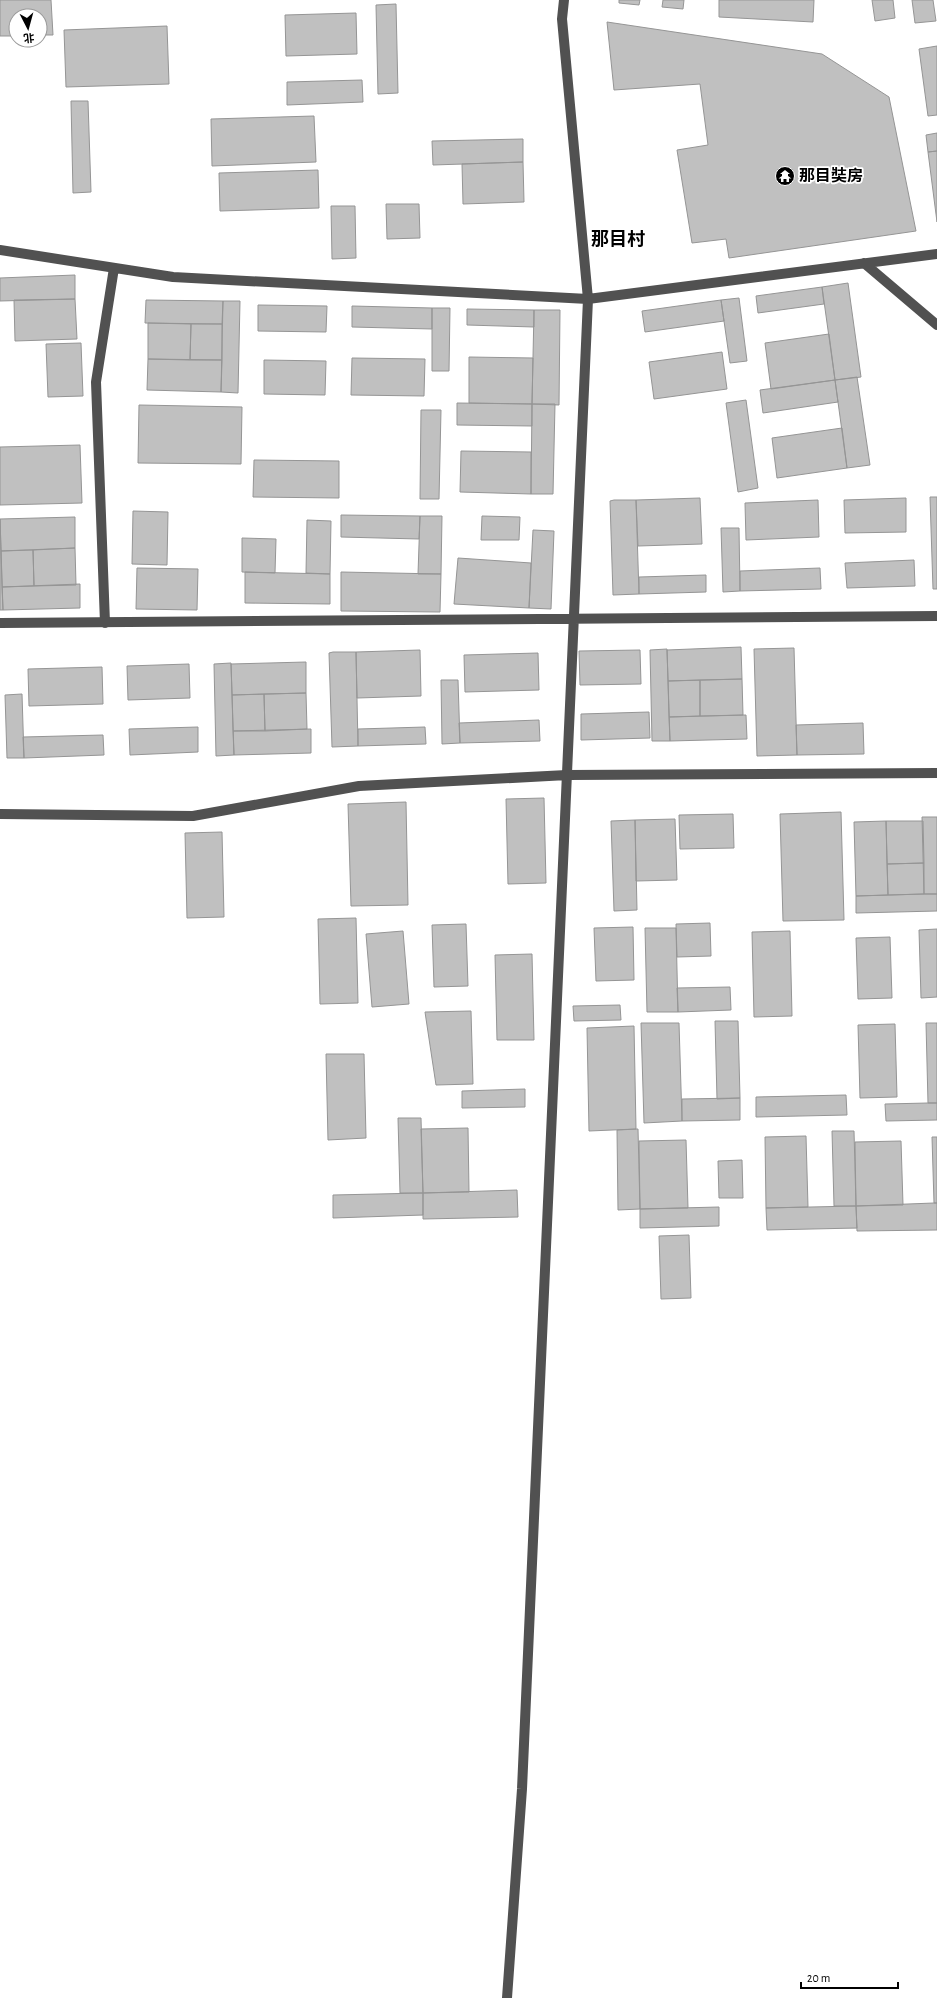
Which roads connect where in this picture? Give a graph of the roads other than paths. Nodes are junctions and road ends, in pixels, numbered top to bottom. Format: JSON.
{"nodes":[{"id":1,"x":564,"y":0,"type":"edge"},
{"id":2,"x":0,"y":250,"type":"edge"},
{"id":3,"x":937,"y":254,"type":"edge"},
{"id":4,"x":864,"y":263,"type":"junction"},
{"id":5,"x":114,"y":268,"type":"junction"},
{"id":6,"x":588,"y":299,"type":"junction"},
{"id":7,"x":937,"y":325,"type":"edge"},
{"id":8,"x":937,"y":616,"type":"edge"},
{"id":9,"x":574,"y":619,"type":"junction"},
{"id":10,"x":106,"y":623,"type":"junction"},
{"id":11,"x":0,"y":624,"type":"edge"},
{"id":12,"x":937,"y":773,"type":"edge"},
{"id":13,"x":567,"y":775,"type":"junction"},
{"id":14,"x":0,"y":814,"type":"edge"},
{"id":15,"x":507,"y":1998,"type":"edge"}],
"edges":[{"from":1,"to":6,"type":"street"},
{"from":2,"to":5,"type":"street"},
{"from":3,"to":4,"type":"street"},
{"from":4,"to":6,"type":"street"},
{"from":4,"to":7,"type":"street"},
{"from":5,"to":6,"type":"street"},
{"from":5,"to":10,"type":"street"},
{"from":6,"to":9,"type":"street"},
{"from":8,"to":9,"type":"street"},
{"from":9,"to":10,"type":"street"},
{"from":9,"to":13,"type":"street"},
{"from":10,"to":11,"type":"street"},
{"from":12,"to":13,"type":"street"},
{"from":13,"to":14,"type":"street"},
{"from":13,"to":15,"type":"street"}]}
